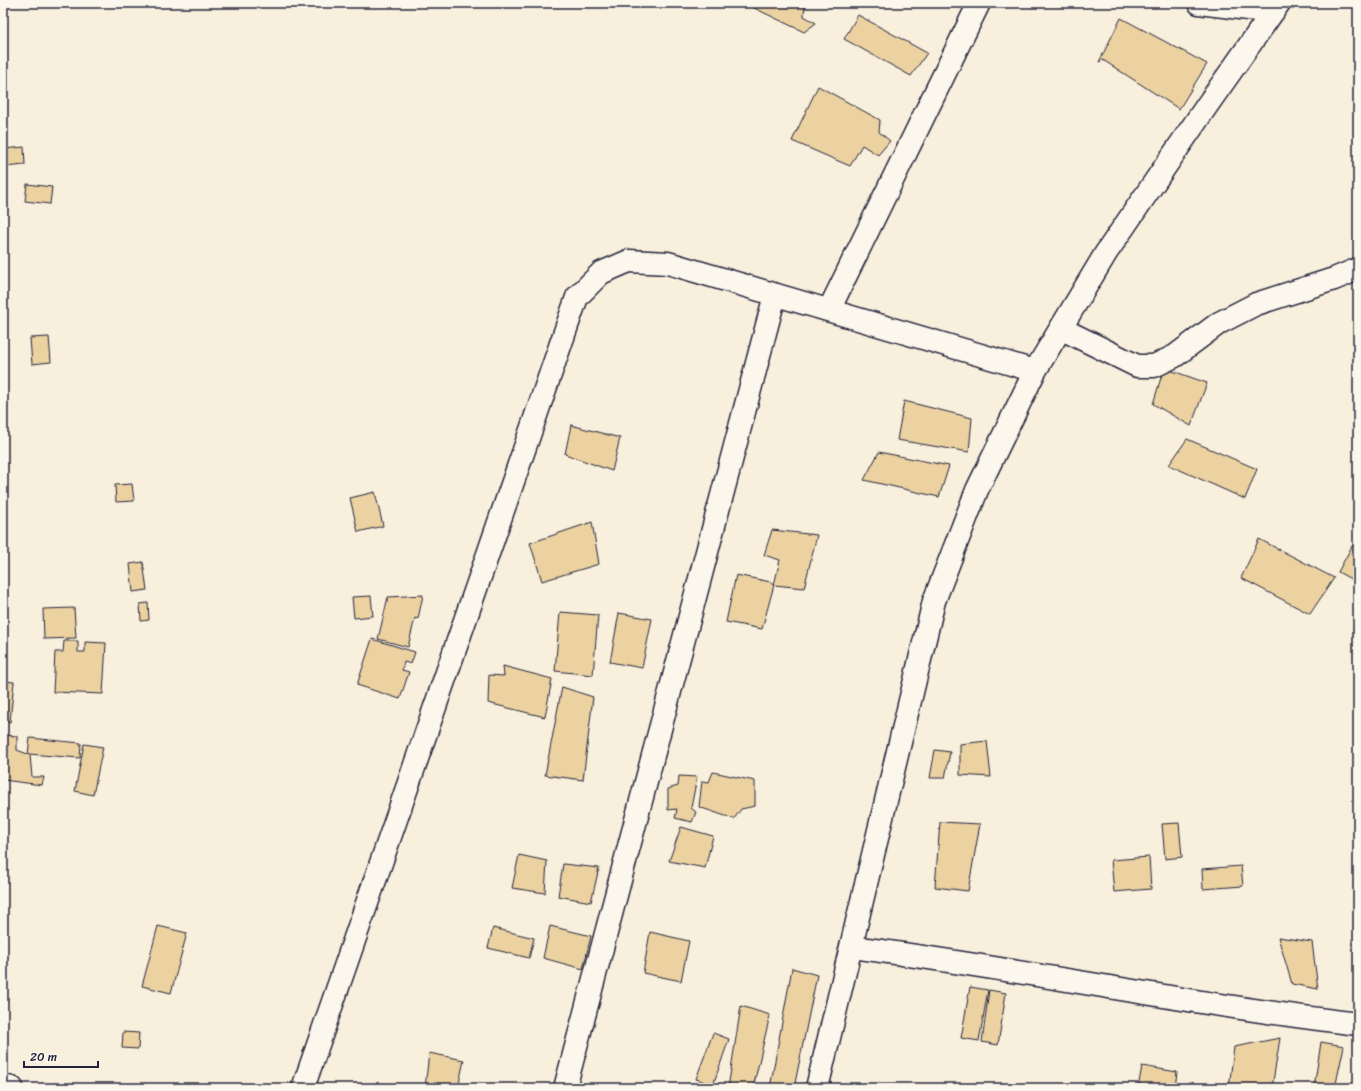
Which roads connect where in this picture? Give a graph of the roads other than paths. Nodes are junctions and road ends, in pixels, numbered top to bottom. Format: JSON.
{"nodes":[{"id":1,"x":979,"y":3,"type":"edge"},
{"id":2,"x":1199,"y":3,"type":"edge"},
{"id":3,"x":1276,"y":8,"type":"edge"},
{"id":4,"x":1358,"y":269,"type":"edge"},
{"id":5,"x":775,"y":294,"type":"junction"},
{"id":6,"x":829,"y":310,"type":"junction"},
{"id":7,"x":1062,"y":329,"type":"junction"},
{"id":8,"x":1035,"y":371,"type":"junction"},
{"id":9,"x":852,"y":947,"type":"junction"},
{"id":10,"x":1358,"y":1024,"type":"edge"},
{"id":11,"x":3,"y":1086,"type":"edge"},
{"id":12,"x":12,"y":1088,"type":"edge"},
{"id":13,"x":303,"y":1088,"type":"edge"},
{"id":14,"x":564,"y":1088,"type":"edge"},
{"id":15,"x":817,"y":1088,"type":"edge"}],
"edges":[{"from":1,"to":6,"type":"street"},
{"from":2,"to":3,"type":"street"},
{"from":3,"to":7,"type":"street"},
{"from":4,"to":7,"type":"street"},
{"from":5,"to":6,"type":"street"},
{"from":5,"to":13,"type":"street"},
{"from":5,"to":14,"type":"street"},
{"from":6,"to":8,"type":"street"},
{"from":7,"to":8,"type":"street"},
{"from":8,"to":9,"type":"street"},
{"from":9,"to":10,"type":"street"},
{"from":9,"to":15,"type":"street"},
{"from":11,"to":12,"type":"street"}]}
